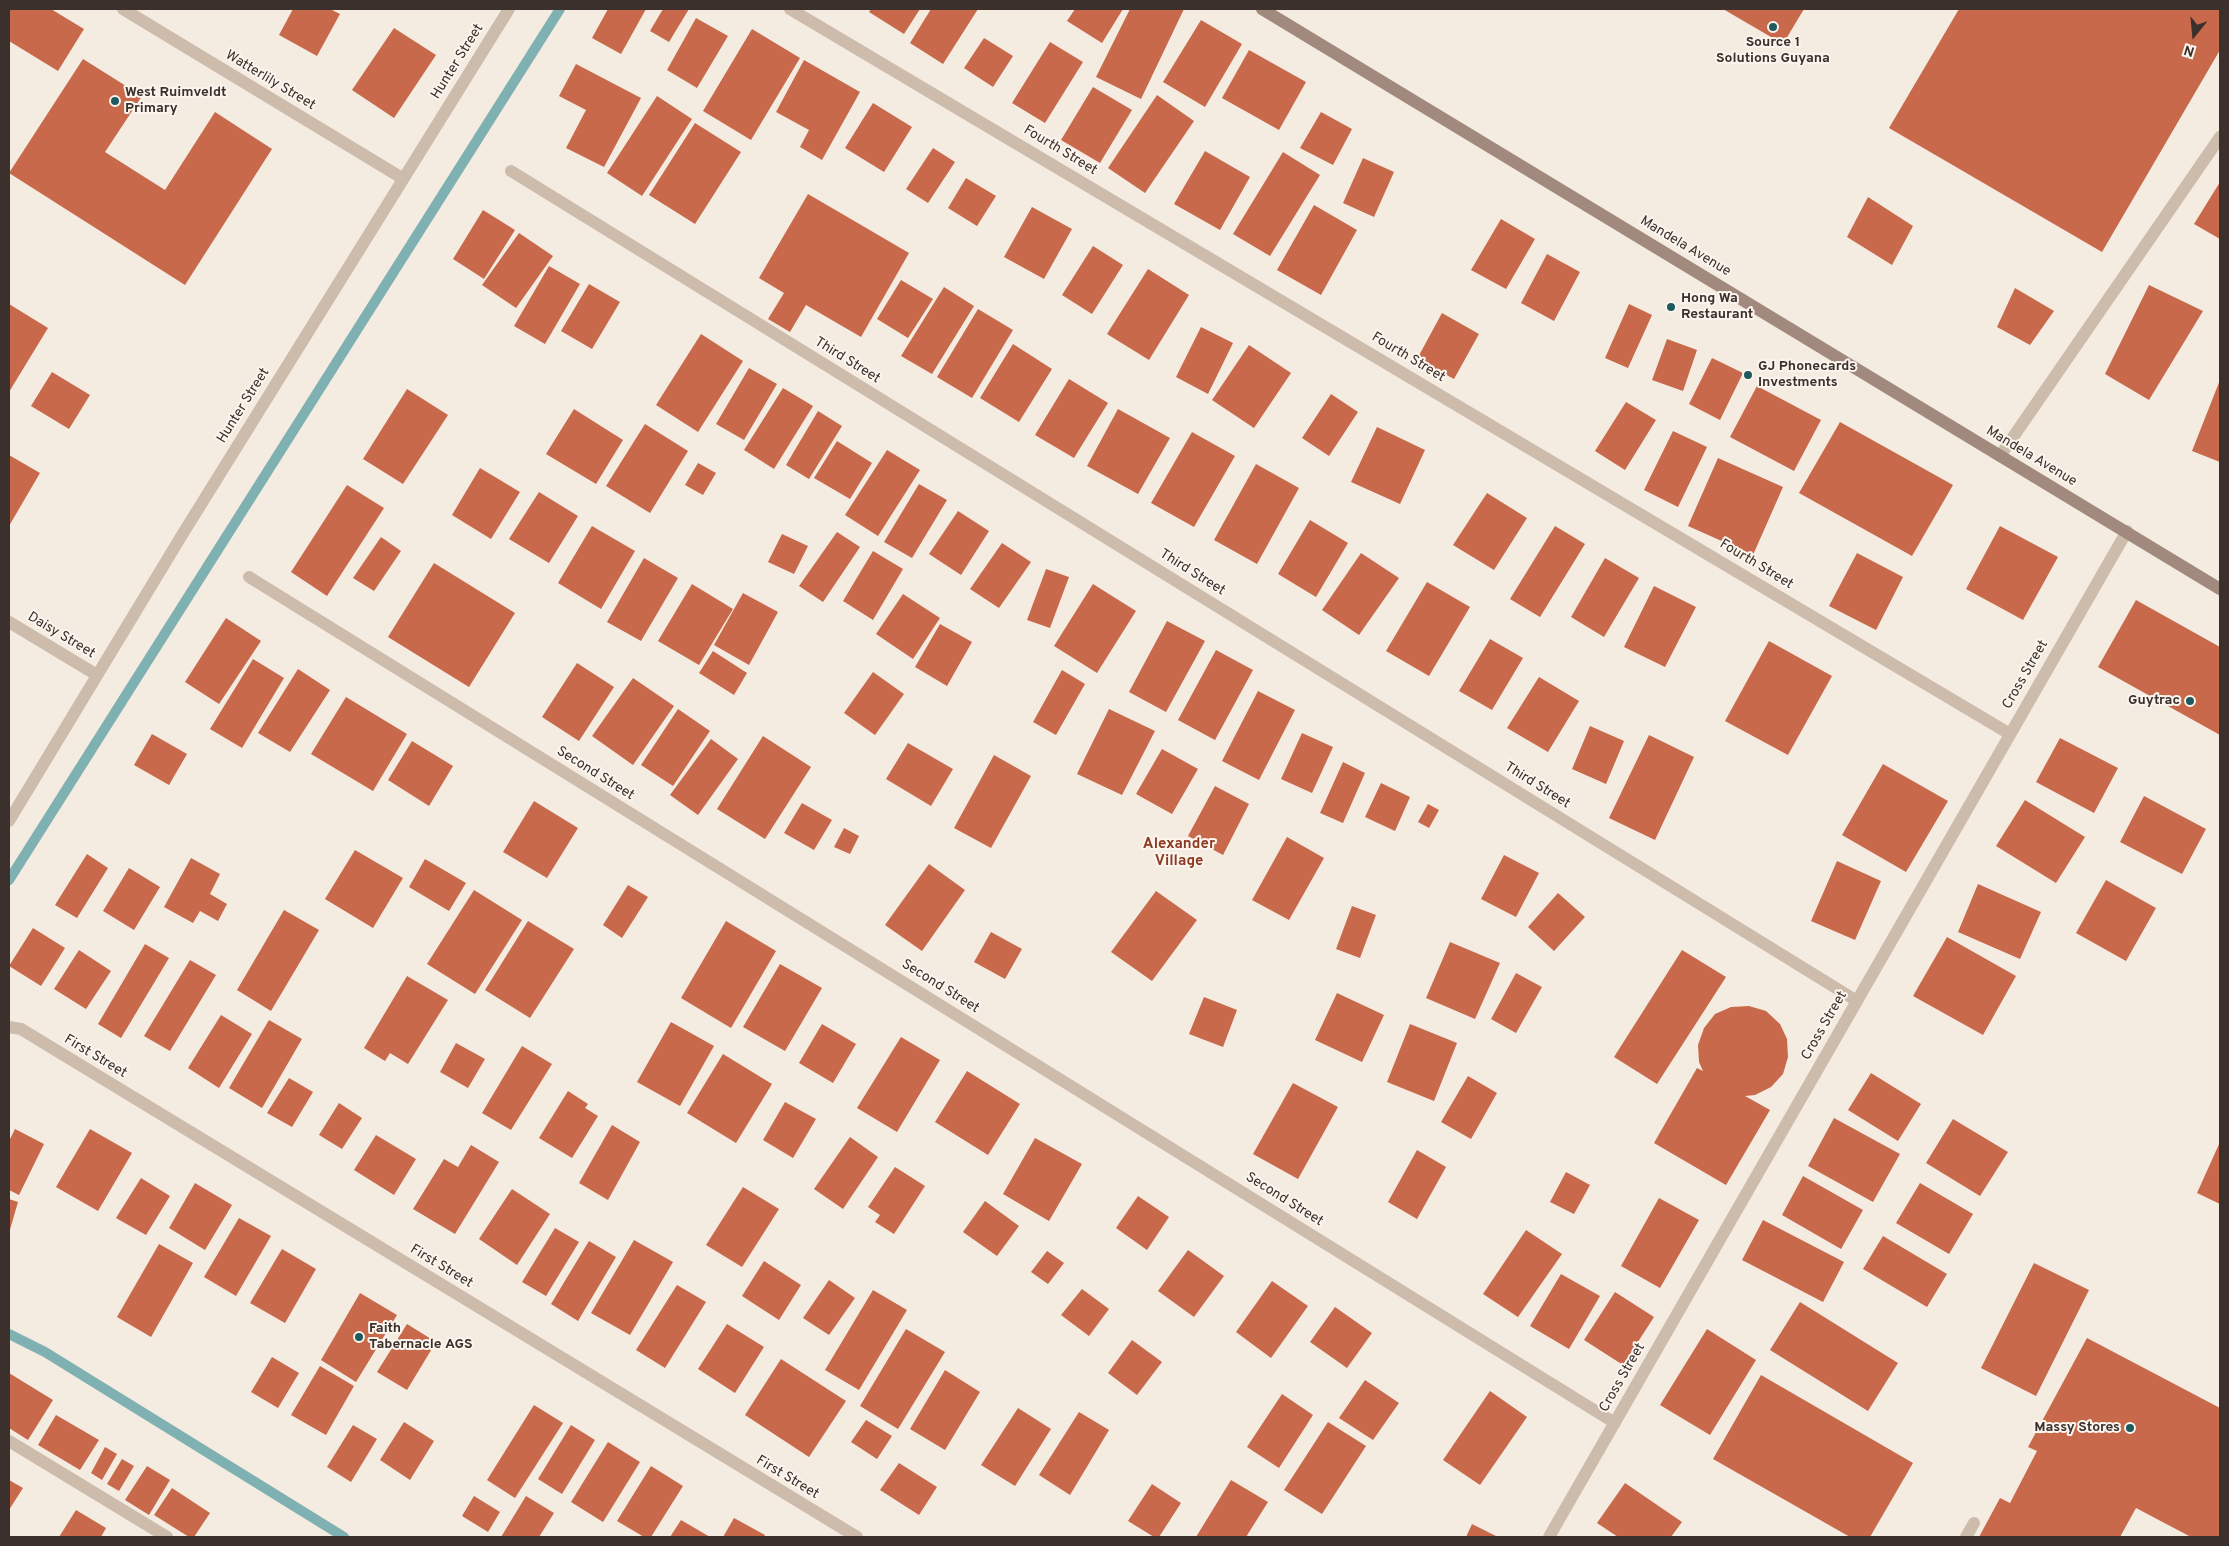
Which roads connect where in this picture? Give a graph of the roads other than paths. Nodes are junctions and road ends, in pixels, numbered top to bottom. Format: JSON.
{"nodes":[{"id":1,"x":123,"y":9,"type":"edge"},
{"id":2,"x":509,"y":9,"type":"edge"},
{"id":3,"x":790,"y":9,"type":"edge"},
{"id":4,"x":1262,"y":9,"type":"edge"},
{"id":5,"x":2220,"y":137,"type":"edge"},
{"id":6,"x":511,"y":171,"type":"dead end"},
{"id":7,"x":402,"y":178,"type":"junction"},
{"id":8,"x":2000,"y":456,"type":"junction"},
{"id":9,"x":2127,"y":530,"type":"junction"},
{"id":10,"x":249,"y":577,"type":"dead end"},
{"id":11,"x":2220,"y":588,"type":"edge"},
{"id":12,"x":9,"y":622,"type":"edge"},
{"id":13,"x":97,"y":676,"type":"junction"},
{"id":14,"x":2010,"y":734,"type":"junction"},
{"id":15,"x":9,"y":821,"type":"edge"},
{"id":16,"x":1857,"y":1001,"type":"junction"},
{"id":17,"x":9,"y":1027,"type":"edge"},
{"id":18,"x":1615,"y":1423,"type":"junction"},
{"id":19,"x":9,"y":1441,"type":"edge"},
{"id":20,"x":1974,"y":1523,"type":"dead end"},
{"id":21,"x":167,"y":1537,"type":"edge"},
{"id":22,"x":856,"y":1537,"type":"edge"},
{"id":23,"x":1549,"y":1537,"type":"edge"},
{"id":24,"x":1966,"y":1537,"type":"edge"}],
"edges":[{"from":1,"to":7,"type":"street","name":"Watterlily Street"},
{"from":2,"to":7,"type":"street","name":"Hunter Street"},
{"from":3,"to":14,"type":"street","name":"Fourth Street"},
{"from":4,"to":8,"type":"main road","name":"Mandela Avenue"},
{"from":5,"to":8,"type":"street"},
{"from":6,"to":16,"type":"street","name":"Third Street"},
{"from":7,"to":13,"type":"street","name":"Hunter Street"},
{"from":8,"to":9,"type":"main road","name":"Mandela Avenue"},
{"from":9,"to":11,"type":"main road","name":"Mandela Avenue"},
{"from":9,"to":14,"type":"street","name":"Cross Street"},
{"from":10,"to":18,"type":"street","name":"Second Street"},
{"from":12,"to":13,"type":"street","name":"Daisy Street"},
{"from":13,"to":15,"type":"street","name":"Hunter Street"},
{"from":14,"to":16,"type":"street","name":"Cross Street"},
{"from":16,"to":18,"type":"street","name":"Cross Street"},
{"from":17,"to":22,"type":"street","name":"First Street"},
{"from":18,"to":23,"type":"street","name":"Cross Street"},
{"from":19,"to":21,"type":"street"},
{"from":20,"to":24,"type":"street"}]}
